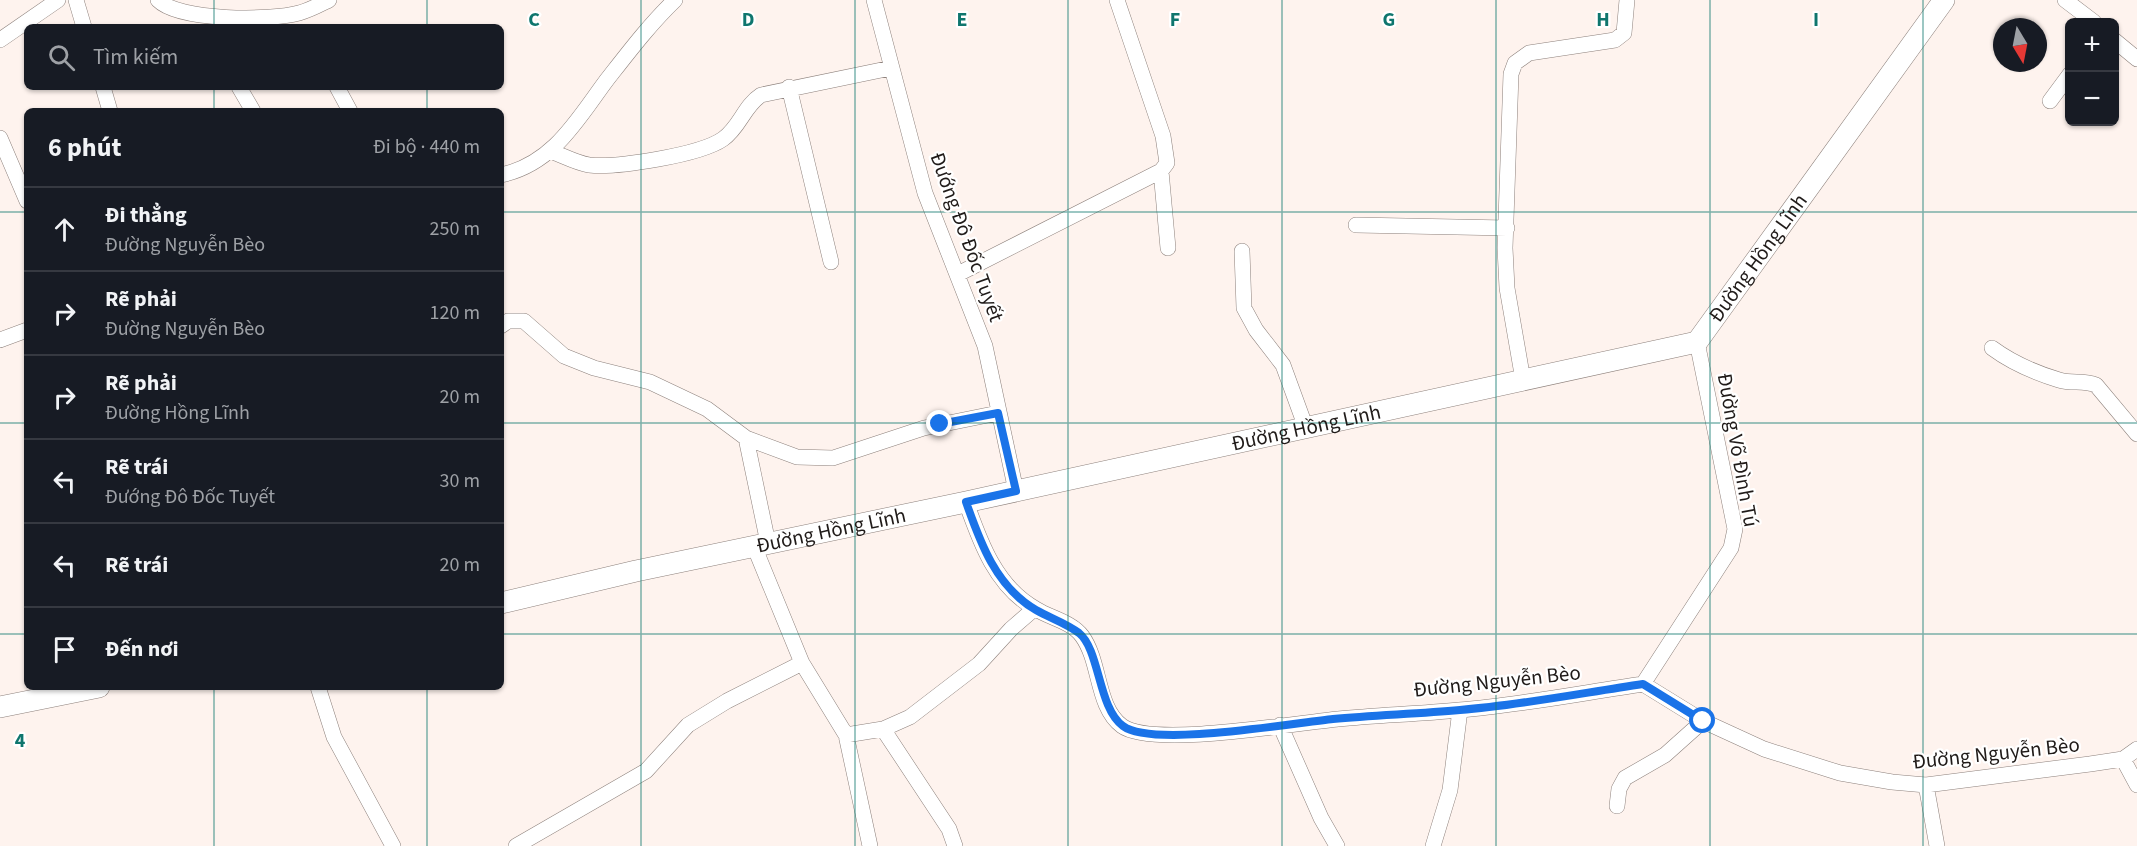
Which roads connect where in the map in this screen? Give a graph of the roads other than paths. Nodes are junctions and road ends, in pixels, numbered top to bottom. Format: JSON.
{"nodes":[{"id":1,"x":58,"y":0,"type":"edge"},
{"id":2,"x":76,"y":0,"type":"edge"},
{"id":3,"x":158,"y":0,"type":"edge"},
{"id":4,"x":329,"y":0,"type":"edge"},
{"id":5,"x":675,"y":0,"type":"edge"},
{"id":6,"x":874,"y":0,"type":"edge"},
{"id":7,"x":1117,"y":0,"type":"edge"},
{"id":8,"x":1627,"y":0,"type":"edge"},
{"id":9,"x":1944,"y":0,"type":"edge"},
{"id":10,"x":2065,"y":0,"type":"edge"},
{"id":11,"x":2089,"y":18,"type":"edge"},
{"id":12,"x":300,"y":20,"type":"edge"},
{"id":13,"x":199,"y":21,"type":"edge"},
{"id":14,"x":83,"y":24,"type":"edge"},
{"id":15,"x":0,"y":40,"type":"edge"},
{"id":16,"x":2119,"y":43,"type":"edge"},
{"id":17,"x":2137,"y":59,"type":"edge"},
{"id":18,"x":891,"y":68,"type":"junction"},
{"id":19,"x":2065,"y":81,"type":"edge"},
{"id":20,"x":789,"y":87,"type":"junction"},
{"id":21,"x":104,"y":90,"type":"edge"},
{"id":22,"x":241,"y":90,"type":"edge"},
{"id":23,"x":339,"y":90,"type":"edge"},
{"id":24,"x":2050,"y":101,"type":"dead end"},
{"id":25,"x":109,"y":108,"type":"edge"},
{"id":26,"x":251,"y":108,"type":"edge"},
{"id":27,"x":348,"y":108,"type":"edge"},
{"id":28,"x":0,"y":138,"type":"edge"},
{"id":29,"x":550,"y":150,"type":"junction"},
{"id":30,"x":1161,"y":171,"type":"junction"},
{"id":31,"x":504,"y":174,"type":"edge"},
{"id":32,"x":24,"y":194,"type":"edge"},
{"id":33,"x":1356,"y":225,"type":"dead end"},
{"id":34,"x":1508,"y":228,"type":"junction"},
{"id":35,"x":1168,"y":248,"type":"dead end"},
{"id":36,"x":1242,"y":250,"type":"dead end"},
{"id":37,"x":831,"y":262,"type":"dead end"},
{"id":38,"x":958,"y":274,"type":"junction"},
{"id":39,"x":504,"y":324,"type":"edge"},
{"id":40,"x":24,"y":331,"type":"edge"},
{"id":41,"x":0,"y":340,"type":"edge"},
{"id":42,"x":1697,"y":342,"type":"junction"},
{"id":43,"x":1992,"y":348,"type":"dead end"},
{"id":44,"x":1523,"y":380,"type":"junction"},
{"id":45,"x":998,"y":413,"type":"junction"},
{"id":46,"x":1305,"y":428,"type":"junction"},
{"id":47,"x":2137,"y":434,"type":"edge"},
{"id":48,"x":746,"y":438,"type":"junction"},
{"id":49,"x":1016,"y":491,"type":"junction"},
{"id":50,"x":966,"y":502,"type":"junction"},
{"id":51,"x":761,"y":544,"type":"junction"},
{"id":52,"x":504,"y":602,"type":"edge"},
{"id":53,"x":1034,"y":609,"type":"junction"},
{"id":54,"x":802,"y":663,"type":"junction"},
{"id":55,"x":1643,"y":684,"type":"junction"},
{"id":56,"x":84,"y":690,"type":"edge"},
{"id":57,"x":319,"y":690,"type":"edge"},
{"id":58,"x":0,"y":707,"type":"edge"},
{"id":59,"x":1460,"y":710,"type":"junction"},
{"id":60,"x":1703,"y":721,"type":"junction"},
{"id":61,"x":1280,"y":725,"type":"junction"},
{"id":62,"x":883,"y":729,"type":"junction"},
{"id":63,"x":846,"y":735,"type":"junction"},
{"id":64,"x":2137,"y":749,"type":"edge"},
{"id":65,"x":2123,"y":759,"type":"junction"},
{"id":66,"x":2137,"y":784,"type":"edge"},
{"id":67,"x":1926,"y":785,"type":"junction"},
{"id":68,"x":1617,"y":806,"type":"dead end"},
{"id":69,"x":393,"y":846,"type":"edge"},
{"id":70,"x":516,"y":846,"type":"edge"},
{"id":71,"x":870,"y":846,"type":"edge"},
{"id":72,"x":955,"y":846,"type":"edge"},
{"id":73,"x":1336,"y":846,"type":"edge"},
{"id":74,"x":1433,"y":846,"type":"edge"},
{"id":75,"x":1937,"y":846,"type":"edge"}],
"edges":[{"from":1,"to":15,"type":"street"},
{"from":2,"to":14,"type":"street"},
{"from":3,"to":13,"type":"street"},
{"from":4,"to":12,"type":"street"},
{"from":5,"to":29,"type":"street"},
{"from":6,"to":18,"type":"street","name":"Đướng Đô Đốc Tuyết"},
{"from":7,"to":30,"type":"street"},
{"from":8,"to":34,"type":"street"},
{"from":9,"to":42,"type":"street","name":"Đường Hồng Lĩnh"},
{"from":10,"to":11,"type":"street"},
{"from":12,"to":13,"type":"street"},
{"from":16,"to":17,"type":"street"},
{"from":18,"to":20,"type":"street"},
{"from":18,"to":38,"type":"street","name":"Đướng Đô Đốc Tuyết"},
{"from":19,"to":24,"type":"street"},
{"from":20,"to":29,"type":"street"},
{"from":20,"to":37,"type":"street"},
{"from":21,"to":25,"type":"street"},
{"from":22,"to":26,"type":"street"},
{"from":23,"to":27,"type":"street"},
{"from":28,"to":32,"type":"street"},
{"from":29,"to":31,"type":"street"},
{"from":30,"to":35,"type":"street"},
{"from":30,"to":38,"type":"street"},
{"from":33,"to":34,"type":"street"},
{"from":34,"to":44,"type":"street"},
{"from":36,"to":46,"type":"street"},
{"from":38,"to":45,"type":"street","name":"Đướng Đô Đốc Tuyết"},
{"from":39,"to":48,"type":"street"},
{"from":40,"to":41,"type":"street"},
{"from":42,"to":44,"type":"street","name":"Đường Hồng Lĩnh"},
{"from":42,"to":55,"type":"street","name":"Đường Võ Đình Tú"},
{"from":43,"to":47,"type":"street"},
{"from":44,"to":46,"type":"street","name":"Đường Hồng Lĩnh"},
{"from":45,"to":48,"type":"street"},
{"from":45,"to":49,"type":"street","name":"Đướng Đô Đốc Tuyết"},
{"from":46,"to":49,"type":"street","name":"Đường Hồng Lĩnh"},
{"from":48,"to":51,"type":"street"},
{"from":49,"to":50,"type":"street","name":"Đường Hồng Lĩnh"},
{"from":50,"to":51,"type":"street","name":"Đường Hồng Lĩnh"},
{"from":50,"to":53,"type":"street","name":"Đường Nguyễn Bèo"},
{"from":51,"to":52,"type":"street","name":"Đường Hồng Lĩnh"},
{"from":51,"to":54,"type":"street"},
{"from":53,"to":61,"type":"street","name":"Đường Nguyễn Bèo"},
{"from":53,"to":62,"type":"street"},
{"from":54,"to":63,"type":"street"},
{"from":54,"to":70,"type":"street"},
{"from":55,"to":59,"type":"street","name":"Đường Nguyễn Bèo"},
{"from":55,"to":60,"type":"street","name":"Đường Nguyễn Bèo"},
{"from":56,"to":58,"type":"street"},
{"from":57,"to":69,"type":"street"},
{"from":59,"to":61,"type":"street","name":"Đường Nguyễn Bèo"},
{"from":59,"to":74,"type":"street"},
{"from":60,"to":67,"type":"street","name":"Đường Nguyễn Bèo"},
{"from":60,"to":68,"type":"street"},
{"from":61,"to":73,"type":"street"},
{"from":62,"to":63,"type":"street"},
{"from":62,"to":72,"type":"street"},
{"from":63,"to":71,"type":"street"},
{"from":64,"to":65,"type":"street","name":"Đường Nguyễn Bèo"},
{"from":65,"to":66,"type":"street"},
{"from":65,"to":67,"type":"street","name":"Đường Nguyễn Bèo"},
{"from":67,"to":75,"type":"street"}]}
